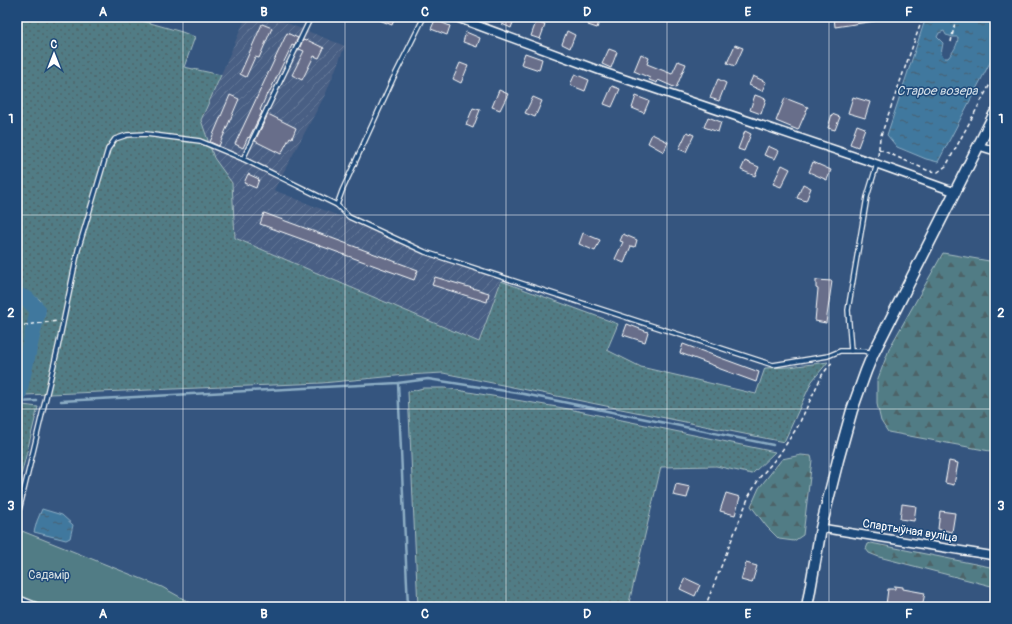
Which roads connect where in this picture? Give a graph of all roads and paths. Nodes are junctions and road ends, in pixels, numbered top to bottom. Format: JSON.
{"nodes":[{"id":1,"x":311,"y":17,"type":"edge"},
{"id":2,"x":424,"y":17,"type":"edge"},
{"id":3,"x":455,"y":17,"type":"edge"},
{"id":4,"x":923,"y":17,"type":"edge"},
{"id":5,"x":956,"y":17,"type":"edge"},
{"id":6,"x":952,"y":42,"type":"dead end"},
{"id":7,"x":995,"y":75,"type":"edge"},
{"id":8,"x":995,"y":113,"type":"edge"},
{"id":9,"x":979,"y":146,"type":"junction"},
{"id":10,"x":995,"y":151,"type":"edge"},
{"id":11,"x":243,"y":159,"type":"junction"},
{"id":12,"x":877,"y":164,"type":"junction"},
{"id":13,"x":955,"y":192,"type":"junction"},
{"id":14,"x":338,"y":205,"type":"junction"},
{"id":15,"x":64,"y":320,"type":"junction"},
{"id":16,"x":17,"y":326,"type":"edge"},
{"id":17,"x":840,"y":351,"type":"junction"},
{"id":18,"x":851,"y":351,"type":"junction"},
{"id":19,"x":874,"y":354,"type":"junction"},
{"id":20,"x":17,"y":519,"type":"edge"},
{"id":21,"x":821,"y":528,"type":"junction"},
{"id":22,"x":995,"y":556,"type":"edge"},
{"id":23,"x":17,"y":597,"type":"edge"},
{"id":24,"x":42,"y":607,"type":"edge"},
{"id":25,"x":705,"y":607,"type":"edge"},
{"id":26,"x":807,"y":607,"type":"edge"}],
"edges":[{"from":1,"to":11,"type":"lane"},
{"from":2,"to":14,"type":"lane"},
{"from":3,"to":12,"type":"street"},
{"from":4,"to":7,"type":"path"},
{"from":5,"to":6,"type":"path"},
{"from":8,"to":9,"type":"main road"},
{"from":9,"to":10,"type":"street"},
{"from":9,"to":13,"type":"main road"},
{"from":11,"to":14,"type":"lane"},
{"from":11,"to":15,"type":"lane"},
{"from":12,"to":13,"type":"street"},
{"from":12,"to":18,"type":"lane"},
{"from":13,"to":19,"type":"main road"},
{"from":14,"to":17,"type":"lane"},
{"from":15,"to":16,"type":"path"},
{"from":15,"to":20,"type":"lane"},
{"from":17,"to":18,"type":"lane"},
{"from":17,"to":25,"type":"path"},
{"from":18,"to":19,"type":"lane"},
{"from":19,"to":21,"type":"main road"},
{"from":21,"to":22,"type":"street","name":"Спартыўная вуліца"},
{"from":21,"to":26,"type":"main road"},
{"from":23,"to":24,"type":"lane"}]}
